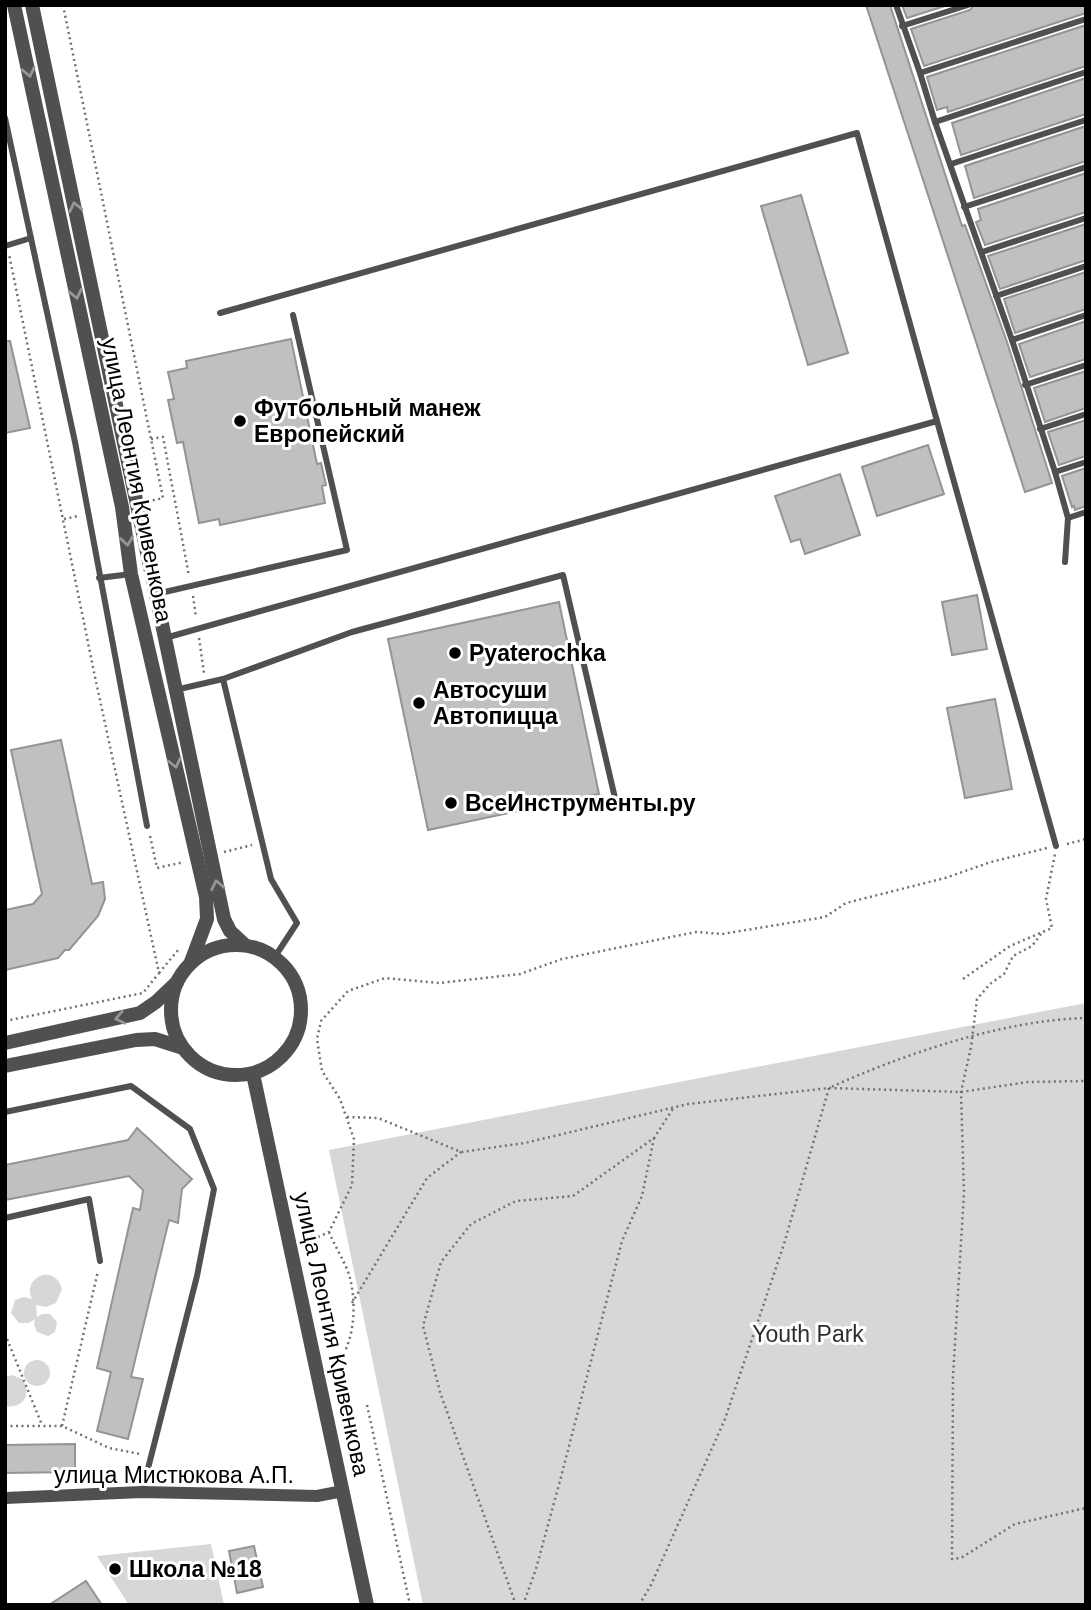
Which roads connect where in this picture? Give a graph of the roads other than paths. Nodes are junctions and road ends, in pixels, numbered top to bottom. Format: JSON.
{"nodes":[{"id":1,"x":14,"y":5,"type":"edge"},
{"id":2,"x":32,"y":5,"type":"edge"},
{"id":3,"x":896,"y":5,"type":"edge"},
{"id":4,"x":968,"y":5,"type":"edge"},
{"id":5,"x":1086,"y":19,"type":"edge"},
{"id":6,"x":902,"y":26,"type":"junction"},
{"id":7,"x":920,"y":72,"type":"junction"},
{"id":8,"x":1086,"y":72,"type":"edge"},
{"id":9,"x":5,"y":118,"type":"edge"},
{"id":10,"x":1086,"y":120,"type":"edge"},
{"id":11,"x":935,"y":122,"type":"junction"},
{"id":12,"x":951,"y":164,"type":"junction"},
{"id":13,"x":1086,"y":167,"type":"edge"},
{"id":14,"x":964,"y":207,"type":"junction"},
{"id":15,"x":1086,"y":218,"type":"edge"},
{"id":16,"x":31,"y":238,"type":"junction"},
{"id":17,"x":6,"y":246,"type":"edge"},
{"id":18,"x":982,"y":253,"type":"junction"},
{"id":19,"x":1086,"y":267,"type":"edge"},
{"id":20,"x":996,"y":296,"type":"junction"},
{"id":21,"x":220,"y":313,"type":"dead end"},
{"id":22,"x":293,"y":315,"type":"dead end"},
{"id":23,"x":1086,"y":315,"type":"edge"},
{"id":24,"x":1012,"y":340,"type":"junction"},
{"id":25,"x":1086,"y":365,"type":"edge"},
{"id":26,"x":1025,"y":386,"type":"junction"},
{"id":27,"x":1086,"y":414,"type":"edge"},
{"id":28,"x":937,"y":421,"type":"junction"},
{"id":29,"x":1040,"y":429,"type":"junction"},
{"id":30,"x":1086,"y":462,"type":"edge"},
{"id":31,"x":1055,"y":472,"type":"junction"},
{"id":32,"x":1086,"y":512,"type":"edge"},
{"id":33,"x":1068,"y":518,"type":"junction"},
{"id":34,"x":1065,"y":562,"type":"dead end"},
{"id":35,"x":131,"y":574,"type":"junction"},
{"id":36,"x":99,"y":579,"type":"junction"},
{"id":37,"x":155,"y":594,"type":"junction"},
{"id":38,"x":163,"y":639,"type":"junction"},
{"id":39,"x":223,"y":679,"type":"junction"},
{"id":40,"x":174,"y":690,"type":"junction"},
{"id":41,"x":615,"y":798,"type":"dead end"},
{"id":42,"x":148,"y":826,"type":"road end"},
{"id":43,"x":1056,"y":846,"type":"road end"},
{"id":44,"x":245,"y":945,"type":"junction"},
{"id":45,"x":274,"y":958,"type":"junction"},
{"id":46,"x":191,"y":962,"type":"junction"},
{"id":47,"x":177,"y":982,"type":"junction"},
{"id":48,"x":5,"y":1043,"type":"edge"},
{"id":49,"x":180,"y":1047,"type":"junction"},
{"id":50,"x":5,"y":1066,"type":"edge"},
{"id":51,"x":253,"y":1073,"type":"junction"},
{"id":52,"x":5,"y":1112,"type":"edge"},
{"id":53,"x":5,"y":1218,"type":"edge"},
{"id":54,"x":100,"y":1261,"type":"road end"},
{"id":55,"x":343,"y":1491,"type":"junction"},
{"id":56,"x":142,"y":1492,"type":"junction"},
{"id":57,"x":5,"y":1498,"type":"edge"},
{"id":58,"x":367,"y":1605,"type":"edge"}],
"edges":[{"from":1,"to":35,"type":"street","name":"улица Леонтия Кривенкова","one_way":true},
{"from":37,"to":2,"type":"street","name":"улица Леонтия Кривенкова","one_way":true},
{"from":3,"to":6,"type":"lane"},
{"from":4,"to":6,"type":"lane"},
{"from":5,"to":7,"type":"lane"},
{"from":6,"to":7,"type":"lane"},
{"from":7,"to":11,"type":"lane"},
{"from":8,"to":11,"type":"lane"},
{"from":9,"to":16,"type":"lane"},
{"from":10,"to":12,"type":"lane"},
{"from":11,"to":12,"type":"lane"},
{"from":12,"to":14,"type":"lane"},
{"from":13,"to":14,"type":"lane"},
{"from":14,"to":18,"type":"lane"},
{"from":15,"to":18,"type":"lane"},
{"from":16,"to":17,"type":"lane"},
{"from":16,"to":36,"type":"lane"},
{"from":18,"to":20,"type":"lane"},
{"from":19,"to":20,"type":"lane"},
{"from":20,"to":24,"type":"lane"},
{"from":21,"to":28,"type":"lane"},
{"from":22,"to":37,"type":"lane"},
{"from":23,"to":24,"type":"lane"},
{"from":24,"to":26,"type":"lane"},
{"from":25,"to":26,"type":"lane"},
{"from":26,"to":29,"type":"lane"},
{"from":27,"to":29,"type":"lane"},
{"from":28,"to":38,"type":"lane"},
{"from":28,"to":43,"type":"lane"},
{"from":29,"to":31,"type":"lane"},
{"from":30,"to":31,"type":"lane"},
{"from":31,"to":33,"type":"lane"},
{"from":32,"to":33,"type":"lane"},
{"from":33,"to":34,"type":"lane"},
{"from":35,"to":36,"type":"lane"},
{"from":35,"to":46,"type":"street","name":"улица Леонтия Кривенкова","one_way":true},
{"from":36,"to":42,"type":"lane"},
{"from":37,"to":38,"type":"street","name":"улица Леонтия Кривенкова"},
{"from":38,"to":40,"type":"street","name":"улица Леонтия Кривенкова"},
{"from":39,"to":40,"type":"lane"},
{"from":39,"to":41,"type":"lane"},
{"from":39,"to":45,"type":"lane"},
{"from":44,"to":40,"type":"street","name":"улица Леонтия Кривенкова","one_way":true},
{"from":44,"to":45,"type":"street"},
{"from":44,"to":46,"type":"street"},
{"from":45,"to":51,"type":"street"},
{"from":46,"to":47,"type":"street"},
{"from":47,"to":48,"type":"street","one_way":true},
{"from":47,"to":49,"type":"street"},
{"from":49,"to":50,"type":"street"},
{"from":49,"to":51,"type":"street"},
{"from":51,"to":55,"type":"street","name":"улица Леонтия Кривенкова"},
{"from":52,"to":56,"type":"lane"},
{"from":53,"to":54,"type":"lane"},
{"from":55,"to":56,"type":"street","name":"улица Мистюкова А.П."},
{"from":55,"to":58,"type":"street","name":"улица Леонтия Кривенкова"},
{"from":56,"to":57,"type":"street","name":"улица Мистюкова А.П."}]}
